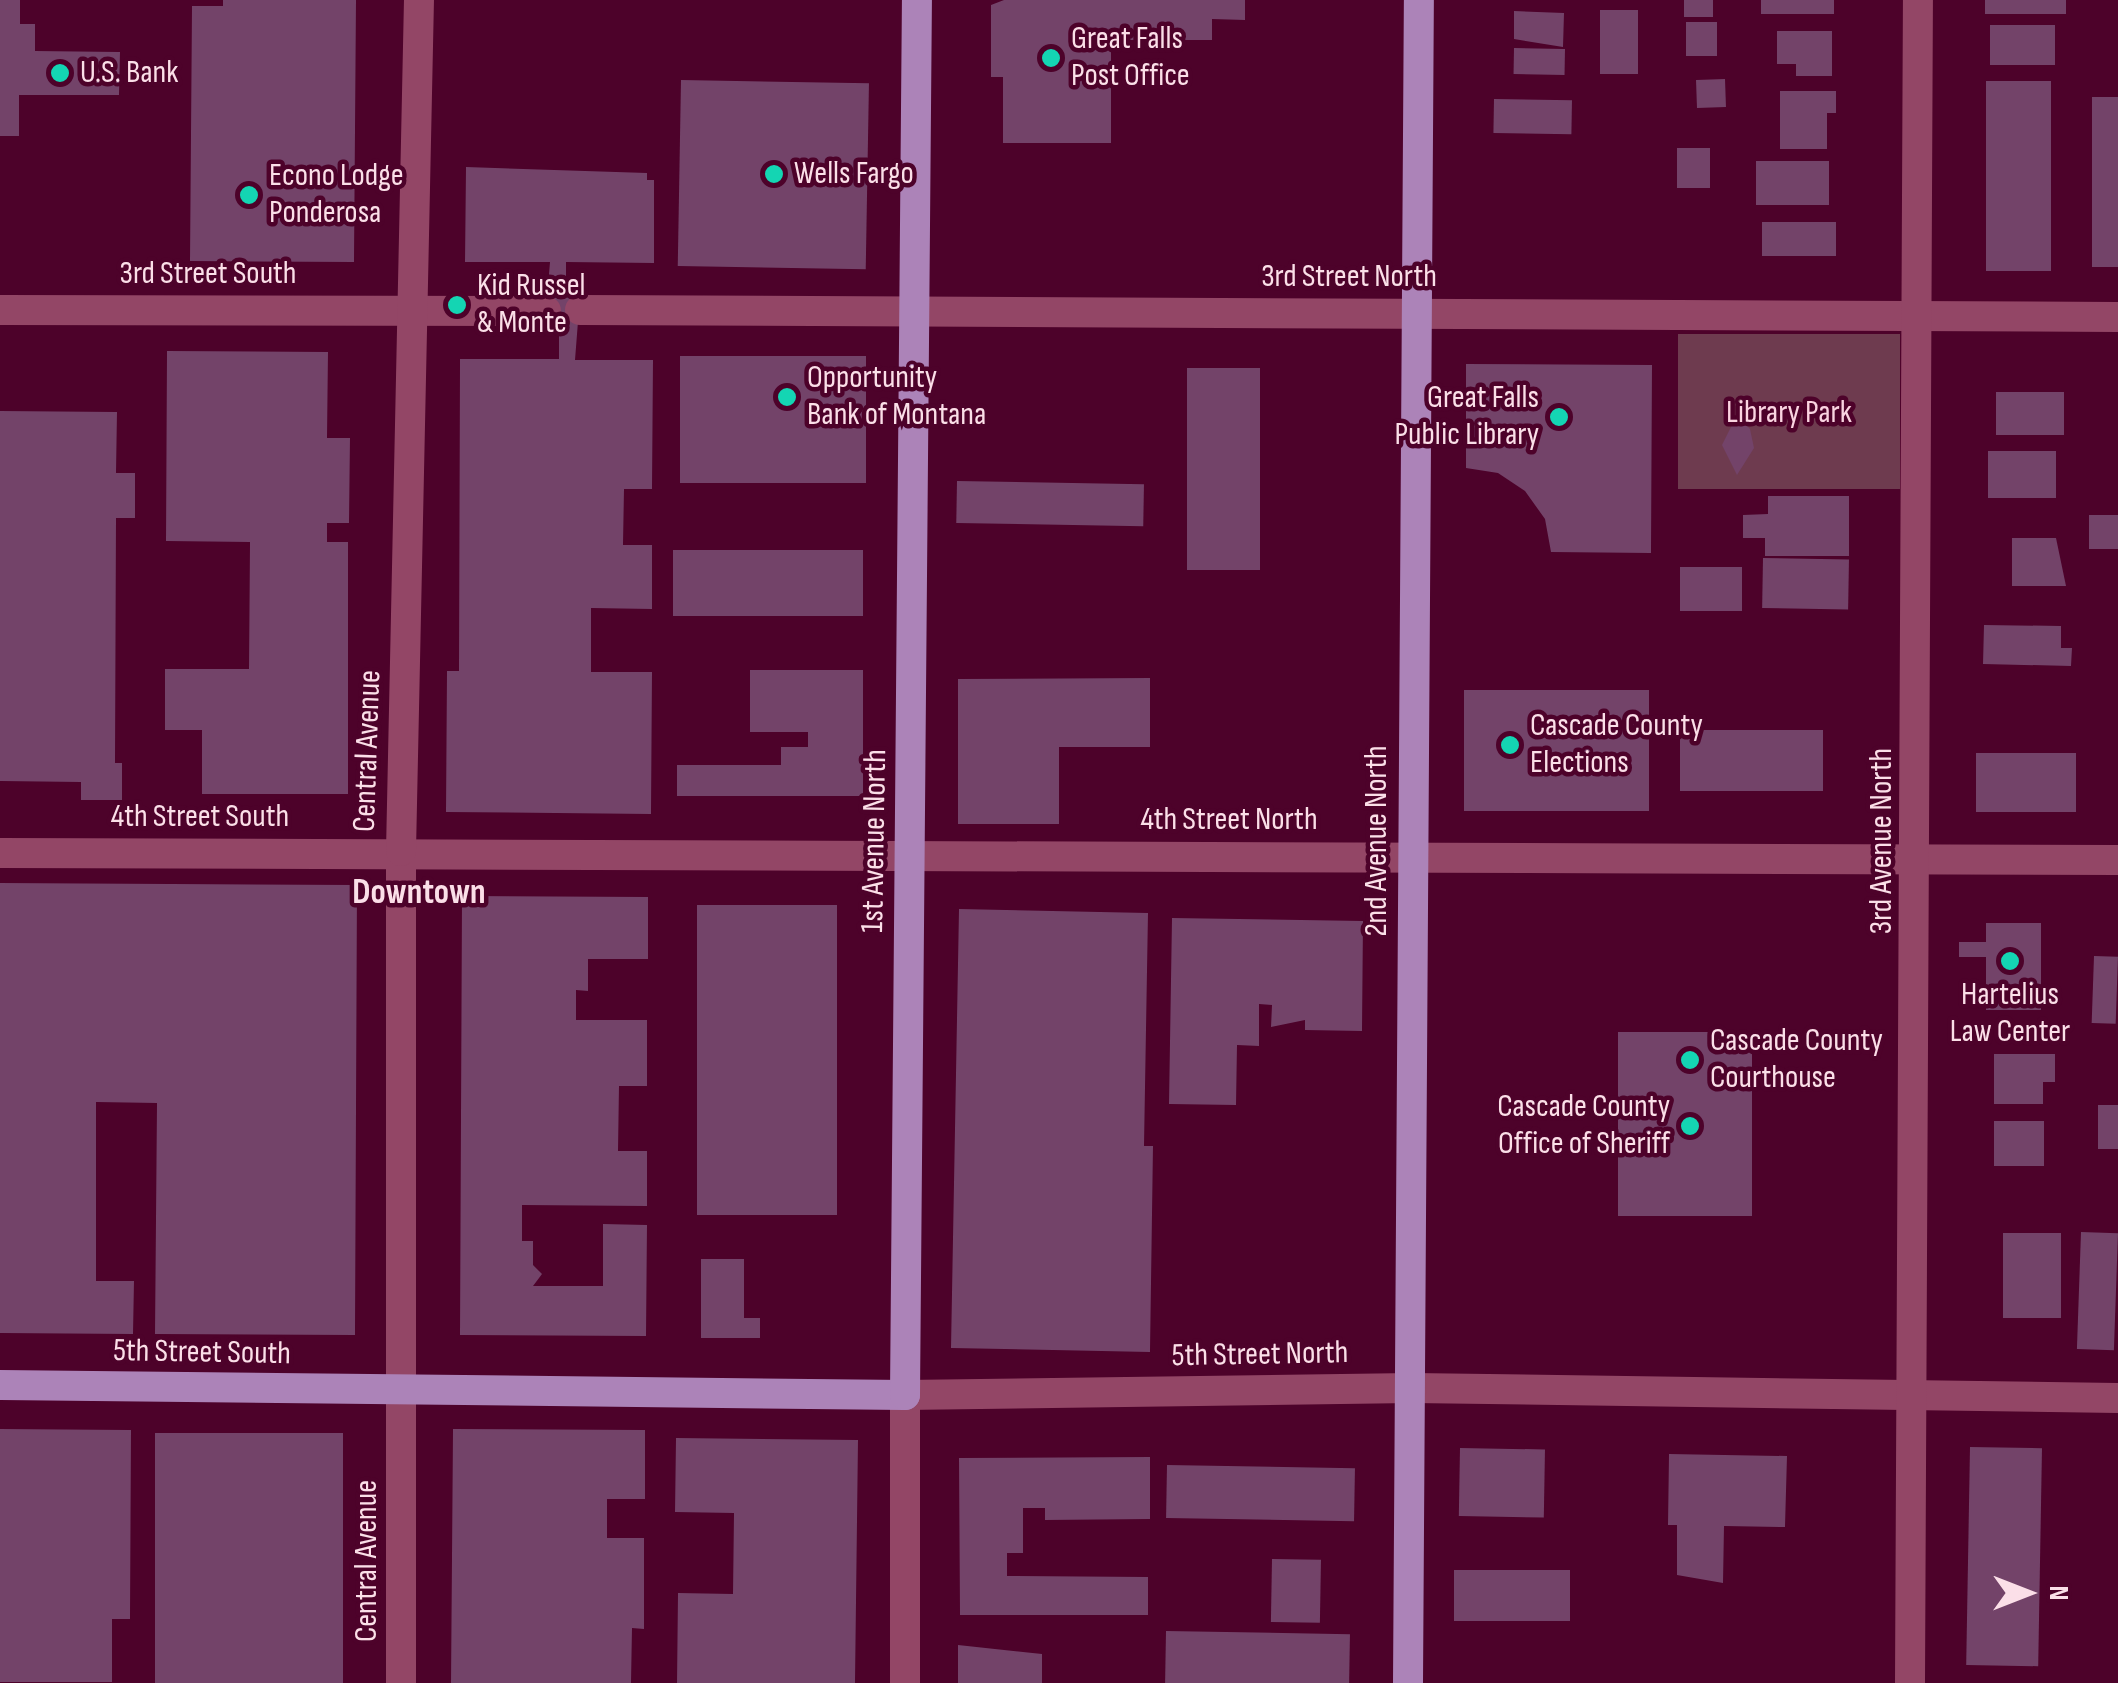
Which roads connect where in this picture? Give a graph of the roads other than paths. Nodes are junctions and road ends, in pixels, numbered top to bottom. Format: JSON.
{"nodes":[{"id":1,"x":419,"y":0,"type":"edge"},
{"id":2,"x":917,"y":0,"type":"edge"},
{"id":3,"x":1419,"y":0,"type":"edge"},
{"id":4,"x":1918,"y":0,"type":"edge"},
{"id":5,"x":0,"y":310,"type":"edge"},
{"id":6,"x":415,"y":310,"type":"junction"},
{"id":7,"x":546,"y":310,"type":"dead end"},
{"id":8,"x":580,"y":310,"type":"dead end"},
{"id":9,"x":915,"y":312,"type":"junction"},
{"id":10,"x":1420,"y":312,"type":"junction"},
{"id":11,"x":1915,"y":313,"type":"junction"},
{"id":12,"x":2118,"y":317,"type":"edge"},
{"id":13,"x":401,"y":851,"type":"junction"},
{"id":14,"x":0,"y":853,"type":"edge"},
{"id":15,"x":1411,"y":854,"type":"junction"},
{"id":16,"x":910,"y":858,"type":"junction"},
{"id":17,"x":1918,"y":860,"type":"junction"},
{"id":18,"x":2118,"y":860,"type":"edge"},
{"id":19,"x":0,"y":1385,"type":"edge"},
{"id":20,"x":1412,"y":1388,"type":"junction"},
{"id":21,"x":404,"y":1390,"type":"junction"},
{"id":22,"x":905,"y":1394,"type":"junction"},
{"id":23,"x":1911,"y":1398,"type":"junction"},
{"id":24,"x":2118,"y":1398,"type":"edge"},
{"id":25,"x":402,"y":1683,"type":"edge"},
{"id":26,"x":905,"y":1683,"type":"edge"},
{"id":27,"x":1408,"y":1683,"type":"edge"},
{"id":28,"x":1910,"y":1683,"type":"edge"}],
"edges":[{"from":1,"to":6,"type":"street","name":"Central Avenue"},
{"from":2,"to":9,"type":"main road","name":"1st Avenue North"},
{"from":3,"to":10,"type":"main road","name":"2nd Avenue North"},
{"from":4,"to":11,"type":"street","name":"3rd Avenue North"},
{"from":5,"to":6,"type":"street","name":"3rd Street South"},
{"from":6,"to":7,"type":"street"},
{"from":6,"to":13,"type":"street","name":"Central Avenue"},
{"from":8,"to":9,"type":"street","name":"3rd Street North"},
{"from":9,"to":10,"type":"street","name":"3rd Street North"},
{"from":9,"to":16,"type":"main road","name":"1st Avenue North"},
{"from":10,"to":11,"type":"street","name":"3rd Street North"},
{"from":10,"to":15,"type":"main road","name":"2nd Avenue North"},
{"from":11,"to":12,"type":"street","name":"3rd Street North"},
{"from":11,"to":17,"type":"street","name":"3rd Avenue North"},
{"from":13,"to":14,"type":"street","name":"4th Street South"},
{"from":13,"to":16,"type":"street","name":"4th Street North"},
{"from":13,"to":21,"type":"street","name":"Central Avenue"},
{"from":15,"to":16,"type":"street","name":"4th Street North"},
{"from":15,"to":17,"type":"street","name":"4th Street North"},
{"from":15,"to":20,"type":"main road","name":"2nd Avenue North"},
{"from":16,"to":22,"type":"main road","name":"1st Avenue North"},
{"from":17,"to":18,"type":"street","name":"4th Street North"},
{"from":17,"to":23,"type":"street","name":"3rd Avenue North"},
{"from":19,"to":21,"type":"main road","name":"5th Street South"},
{"from":20,"to":22,"type":"street","name":"5th Street North"},
{"from":20,"to":23,"type":"street","name":"5th Street North"},
{"from":20,"to":27,"type":"main road","name":"2nd Avenue North"},
{"from":21,"to":22,"type":"main road","name":"5th Street North"},
{"from":21,"to":25,"type":"street","name":"Central Avenue"},
{"from":22,"to":26,"type":"street","name":"1st Avenue North"},
{"from":23,"to":24,"type":"street","name":"5th Street North"},
{"from":23,"to":28,"type":"street","name":"3rd Avenue North"}]}
